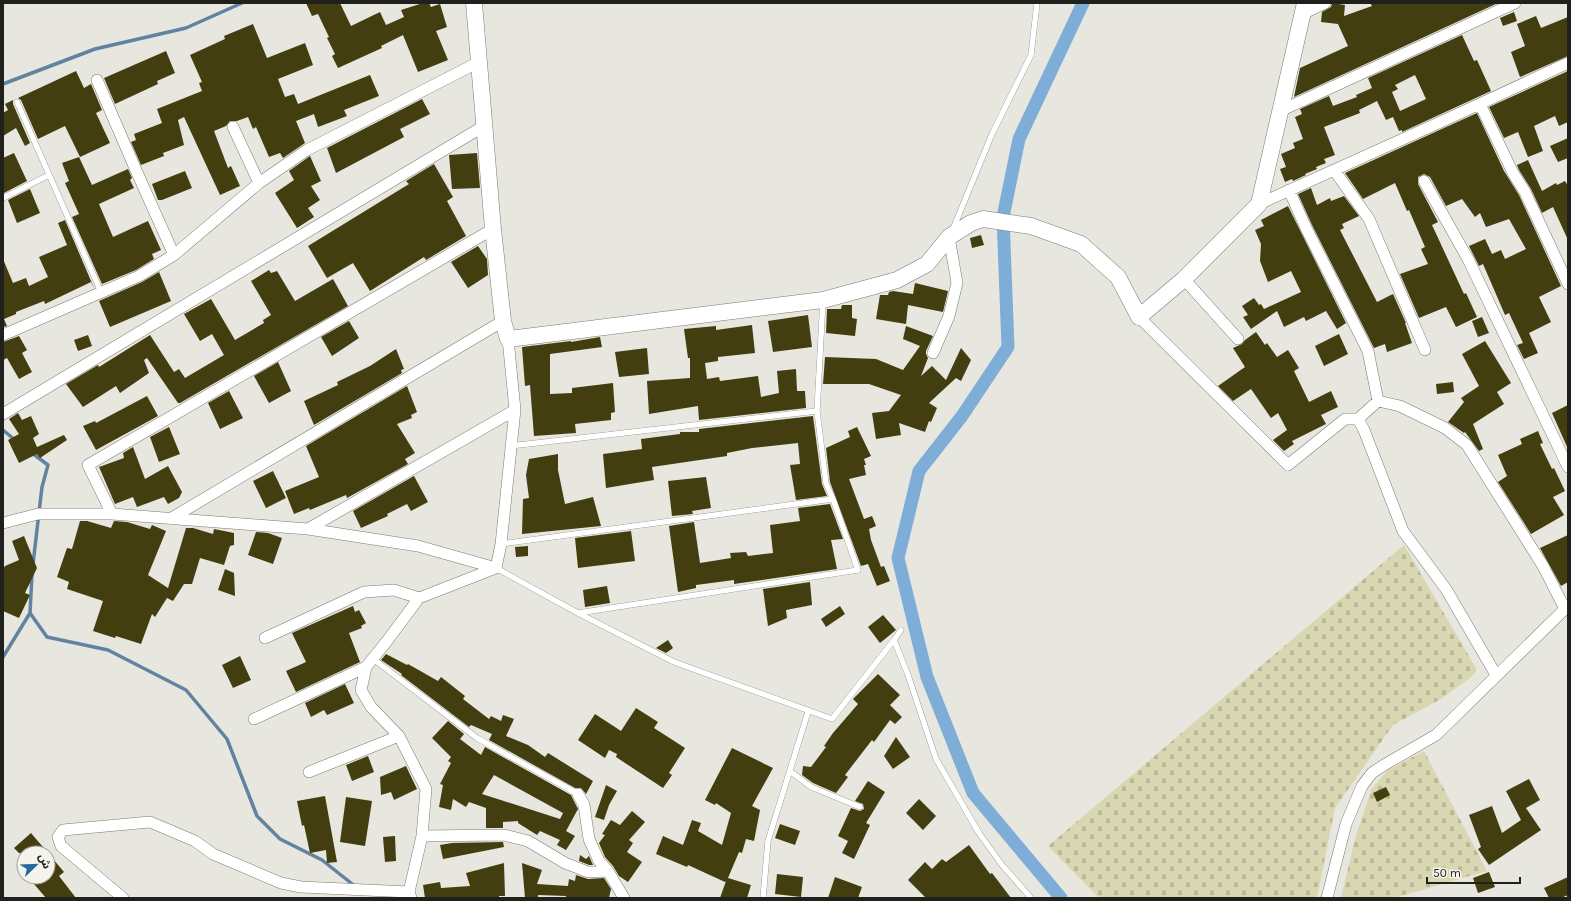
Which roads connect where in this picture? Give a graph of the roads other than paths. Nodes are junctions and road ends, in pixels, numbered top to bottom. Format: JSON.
{"nodes":[{"id":1,"x":474,"y":3,"type":"edge"},
{"id":2,"x":1037,"y":3,"type":"edge"},
{"id":3,"x":1325,"y":3,"type":"edge"},
{"id":4,"x":1515,"y":3,"type":"edge"},
{"id":5,"x":1303,"y":8,"type":"edge"},
{"id":6,"x":479,"y":62,"type":"junction"},
{"id":7,"x":1568,"y":62,"type":"edge"},
{"id":8,"x":97,"y":80,"type":"dead end"},
{"id":9,"x":17,"y":102,"type":"dead end"},
{"id":10,"x":1480,"y":104,"type":"junction"},
{"id":11,"x":1280,"y":110,"type":"junction"},
{"id":12,"x":484,"y":126,"type":"junction"},
{"id":13,"x":233,"y":127,"type":"dead end"},
{"id":14,"x":1334,"y":170,"type":"junction"},
{"id":15,"x":50,"y":175,"type":"junction"},
{"id":16,"x":1424,"y":181,"type":"dead end"},
{"id":17,"x":259,"y":183,"type":"junction"},
{"id":18,"x":1289,"y":190,"type":"junction"},
{"id":19,"x":3,"y":198,"type":"edge"},
{"id":20,"x":1259,"y":204,"type":"junction"},
{"id":21,"x":493,"y":229,"type":"junction"},
{"id":22,"x":949,"y":237,"type":"junction"},
{"id":23,"x":174,"y":255,"type":"junction"},
{"id":24,"x":1184,"y":279,"type":"junction"},
{"id":25,"x":1568,"y":284,"type":"edge"},
{"id":26,"x":101,"y":292,"type":"junction"},
{"id":27,"x":823,"y":300,"type":"junction"},
{"id":28,"x":1138,"y":317,"type":"junction"},
{"id":29,"x":503,"y":321,"type":"junction"},
{"id":30,"x":3,"y":335,"type":"edge"},
{"id":31,"x":508,"y":339,"type":"junction"},
{"id":32,"x":1238,"y":339,"type":"dead end"},
{"id":33,"x":1425,"y":350,"type":"dead end"},
{"id":34,"x":933,"y":353,"type":"dead end"},
{"id":35,"x":1378,"y":401,"type":"junction"},
{"id":36,"x":515,"y":410,"type":"junction"},
{"id":37,"x":817,"y":412,"type":"junction"},
{"id":38,"x":3,"y":414,"type":"edge"},
{"id":39,"x":1358,"y":418,"type":"junction"},
{"id":40,"x":510,"y":446,"type":"junction"},
{"id":41,"x":1568,"y":467,"type":"edge"},
{"id":42,"x":834,"y":499,"type":"junction"},
{"id":43,"x":112,"y":514,"type":"junction"},
{"id":44,"x":170,"y":518,"type":"junction"},
{"id":45,"x":3,"y":523,"type":"edge"},
{"id":46,"x":308,"y":529,"type":"junction"},
{"id":47,"x":501,"y":544,"type":"junction"},
{"id":48,"x":496,"y":568,"type":"junction"},
{"id":49,"x":419,"y":598,"type":"junction"},
{"id":50,"x":1567,"y":607,"type":"edge"},
{"id":51,"x":578,"y":613,"type":"junction"},
{"id":52,"x":901,"y":630,"type":"dead end"},
{"id":53,"x":265,"y":638,"type":"dead end"},
{"id":54,"x":894,"y":640,"type":"junction"},
{"id":55,"x":369,"y":663,"type":"junction"},
{"id":56,"x":1496,"y":675,"type":"junction"},
{"id":57,"x":808,"y":712,"type":"junction"},
{"id":58,"x":254,"y":719,"type":"dead end"},
{"id":59,"x":399,"y":736,"type":"junction"},
{"id":60,"x":309,"y":772,"type":"dead end"},
{"id":61,"x":790,"y":772,"type":"junction"},
{"id":62,"x":578,"y":794,"type":"joint"},
{"id":63,"x":860,"y":806,"type":"dead end"},
{"id":64,"x":422,"y":836,"type":"junction"},
{"id":65,"x":608,"y":871,"type":"junction"},
{"id":66,"x":410,"y":895,"type":"edge"},
{"id":67,"x":123,"y":898,"type":"edge"},
{"id":68,"x":624,"y":898,"type":"edge"},
{"id":69,"x":763,"y":898,"type":"edge"},
{"id":70,"x":1031,"y":898,"type":"edge"},
{"id":71,"x":1327,"y":898,"type":"edge"}],
"edges":[{"from":1,"to":6,"type":"street"},
{"from":2,"to":22,"type":"lane"},
{"from":3,"to":5,"type":"street"},
{"from":4,"to":11,"type":"street"},
{"from":5,"to":11,"type":"street"},
{"from":6,"to":12,"type":"street"},
{"from":6,"to":17,"type":"street"},
{"from":7,"to":10,"type":"street"},
{"from":8,"to":23,"type":"street"},
{"from":9,"to":15,"type":"lane"},
{"from":10,"to":14,"type":"street"},
{"from":10,"to":25,"type":"street"},
{"from":11,"to":20,"type":"street"},
{"from":12,"to":21,"type":"street"},
{"from":12,"to":38,"type":"street"},
{"from":13,"to":17,"type":"street"},
{"from":14,"to":18,"type":"street"},
{"from":14,"to":33,"type":"street"},
{"from":15,"to":19,"type":"lane"},
{"from":15,"to":26,"type":"lane"},
{"from":16,"to":41,"type":"street"},
{"from":17,"to":23,"type":"street"},
{"from":18,"to":20,"type":"street"},
{"from":18,"to":35,"type":"street"},
{"from":20,"to":24,"type":"street"},
{"from":21,"to":29,"type":"street"},
{"from":21,"to":43,"type":"street"},
{"from":22,"to":27,"type":"street"},
{"from":22,"to":28,"type":"street"},
{"from":22,"to":34,"type":"street"},
{"from":23,"to":26,"type":"street"},
{"from":24,"to":28,"type":"street"},
{"from":24,"to":32,"type":"street"},
{"from":26,"to":30,"type":"street"},
{"from":27,"to":31,"type":"street"},
{"from":27,"to":37,"type":"lane"},
{"from":28,"to":39,"type":"street"},
{"from":29,"to":31,"type":"street"},
{"from":29,"to":44,"type":"street"},
{"from":31,"to":36,"type":"street"},
{"from":35,"to":39,"type":"street"},
{"from":35,"to":50,"type":"street"},
{"from":36,"to":40,"type":"street"},
{"from":36,"to":46,"type":"street"},
{"from":37,"to":40,"type":"lane"},
{"from":37,"to":42,"type":"lane"},
{"from":39,"to":56,"type":"street"},
{"from":40,"to":47,"type":"street"},
{"from":42,"to":47,"type":"lane"},
{"from":42,"to":51,"type":"lane"},
{"from":43,"to":44,"type":"street"},
{"from":43,"to":45,"type":"street"},
{"from":44,"to":46,"type":"street"},
{"from":46,"to":48,"type":"street"},
{"from":47,"to":48,"type":"street"},
{"from":48,"to":49,"type":"street"},
{"from":48,"to":51,"type":"lane"},
{"from":49,"to":53,"type":"street"},
{"from":49,"to":55,"type":"street"},
{"from":50,"to":56,"type":"street"},
{"from":51,"to":57,"type":"lane"},
{"from":52,"to":54,"type":"lane"},
{"from":54,"to":57,"type":"lane"},
{"from":54,"to":70,"type":"lane"},
{"from":55,"to":58,"type":"street"},
{"from":55,"to":59,"type":"street"},
{"from":55,"to":62,"type":"lane"},
{"from":56,"to":71,"type":"street"},
{"from":57,"to":61,"type":"lane"},
{"from":59,"to":60,"type":"street"},
{"from":59,"to":64,"type":"street"},
{"from":61,"to":63,"type":"lane"},
{"from":61,"to":69,"type":"lane"},
{"from":62,"to":65,"type":"street"},
{"from":64,"to":65,"type":"street"},
{"from":64,"to":66,"type":"street"},
{"from":65,"to":68,"type":"street"},
{"from":66,"to":67,"type":"street"}]}
